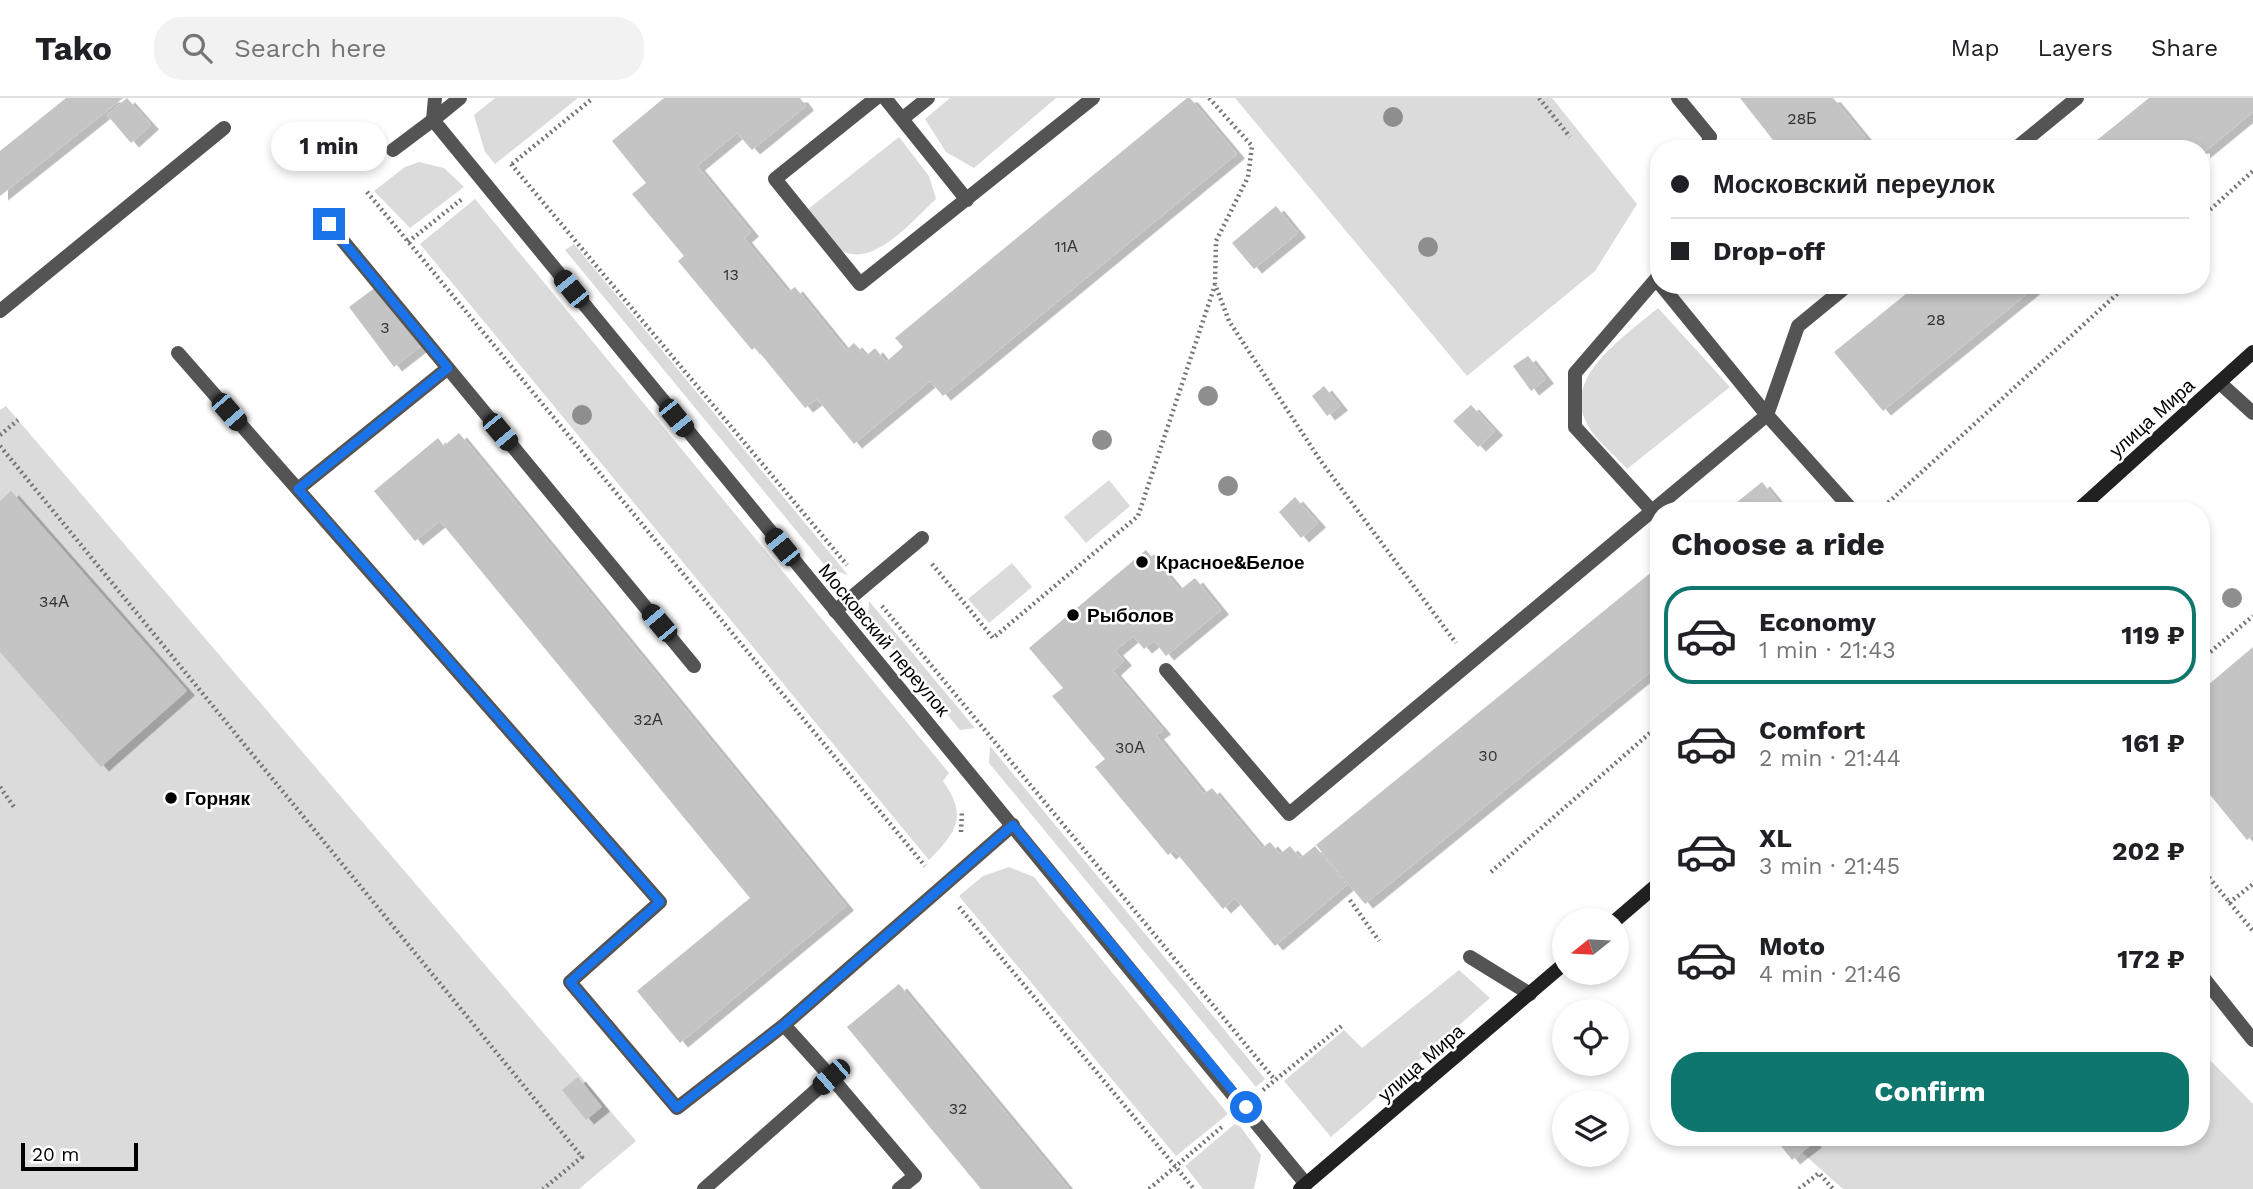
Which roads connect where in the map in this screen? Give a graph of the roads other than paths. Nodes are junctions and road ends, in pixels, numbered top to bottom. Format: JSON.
{"nodes":[{"id":1,"x":435,"y":98,"type":"edge"},
{"id":2,"x":460,"y":98,"type":"edge"},
{"id":3,"x":876,"y":98,"type":"edge"},
{"id":4,"x":885,"y":98,"type":"edge"},
{"id":5,"x":928,"y":98,"type":"edge"},
{"id":6,"x":1093,"y":98,"type":"edge"},
{"id":7,"x":1678,"y":98,"type":"edge"},
{"id":8,"x":2077,"y":98,"type":"edge"},
{"id":9,"x":902,"y":119,"type":"junction"},
{"id":10,"x":433,"y":120,"type":"junction"},
{"id":11,"x":224,"y":128,"type":"dead end"},
{"id":12,"x":1709,"y":140,"type":"edge"},
{"id":13,"x":2026,"y":140,"type":"edge"},
{"id":14,"x":393,"y":150,"type":"dead end"},
{"id":15,"x":967,"y":200,"type":"junction"},
{"id":16,"x":329,"y":224,"type":"dead end"},
{"id":17,"x":1650,"y":289,"type":"edge"},
{"id":18,"x":1671,"y":294,"type":"edge"},
{"id":19,"x":1838,"y":294,"type":"edge"},
{"id":20,"x":0,"y":311,"type":"edge"},
{"id":21,"x":2253,"y":352,"type":"edge"},
{"id":22,"x":178,"y":353,"type":"dead end"},
{"id":23,"x":448,"y":368,"type":"junction"},
{"id":24,"x":2220,"y":383,"type":"junction"},
{"id":25,"x":2253,"y":413,"type":"edge"},
{"id":26,"x":1767,"y":415,"type":"junction"},
{"id":27,"x":298,"y":489,"type":"junction"},
{"id":28,"x":1661,"y":502,"type":"edge"},
{"id":29,"x":1845,"y":502,"type":"edge"},
{"id":30,"x":2087,"y":502,"type":"edge"},
{"id":31,"x":1650,"y":509,"type":"edge"},
{"id":32,"x":1650,"y":511,"type":"edge"},
{"id":33,"x":922,"y":538,"type":"dead end"},
{"id":34,"x":835,"y":611,"type":"junction"},
{"id":35,"x":694,"y":666,"type":"dead end"},
{"id":36,"x":1166,"y":670,"type":"dead end"},
{"id":37,"x":1013,"y":825,"type":"junction"},
{"id":38,"x":1650,"y":891,"type":"edge"},
{"id":39,"x":1629,"y":909,"type":"edge"},
{"id":40,"x":1470,"y":957,"type":"dead end"},
{"id":41,"x":1552,"y":975,"type":"edge"},
{"id":42,"x":2210,"y":986,"type":"edge"},
{"id":43,"x":1530,"y":994,"type":"junction"},
{"id":44,"x":784,"y":1025,"type":"junction"},
{"id":45,"x":2253,"y":1040,"type":"edge"},
{"id":46,"x":831,"y":1077,"type":"junction"},
{"id":47,"x":1303,"y":1186,"type":"edge"},
{"id":48,"x":704,"y":1189,"type":"edge"},
{"id":49,"x":899,"y":1189,"type":"edge"}],
"edges":[{"from":1,"to":10,"type":"street"},
{"from":2,"to":10,"type":"street"},
{"from":3,"to":15,"type":"street"},
{"from":4,"to":9,"type":"street"},
{"from":5,"to":9,"type":"street"},
{"from":6,"to":15,"type":"street"},
{"from":7,"to":12,"type":"street"},
{"from":8,"to":13,"type":"street"},
{"from":9,"to":15,"type":"street"},
{"from":10,"to":14,"type":"street"},
{"from":10,"to":34,"type":"street","name":"Московский переулок"},
{"from":11,"to":20,"type":"street"},
{"from":16,"to":23,"type":"street"},
{"from":17,"to":31,"type":"street"},
{"from":18,"to":26,"type":"street"},
{"from":19,"to":26,"type":"street"},
{"from":21,"to":24,"type":"main road","name":"улица Мира"},
{"from":22,"to":27,"type":"street"},
{"from":23,"to":27,"type":"street"},
{"from":23,"to":35,"type":"street"},
{"from":24,"to":25,"type":"street"},
{"from":24,"to":30,"type":"main road","name":"улица Мира"},
{"from":26,"to":28,"type":"street"},
{"from":26,"to":29,"type":"street"},
{"from":27,"to":44,"type":"street"},
{"from":32,"to":36,"type":"street"},
{"from":33,"to":34,"type":"street"},
{"from":34,"to":37,"type":"street","name":"Московский переулок"},
{"from":37,"to":44,"type":"street"},
{"from":37,"to":47,"type":"street","name":"Московский переулок"},
{"from":38,"to":39,"type":"main road"},
{"from":40,"to":43,"type":"street"},
{"from":41,"to":43,"type":"main road","name":"улица Мира"},
{"from":42,"to":45,"type":"street"},
{"from":43,"to":47,"type":"main road","name":"улица Мира"},
{"from":44,"to":46,"type":"street"},
{"from":46,"to":48,"type":"street"},
{"from":46,"to":49,"type":"street"}]}
